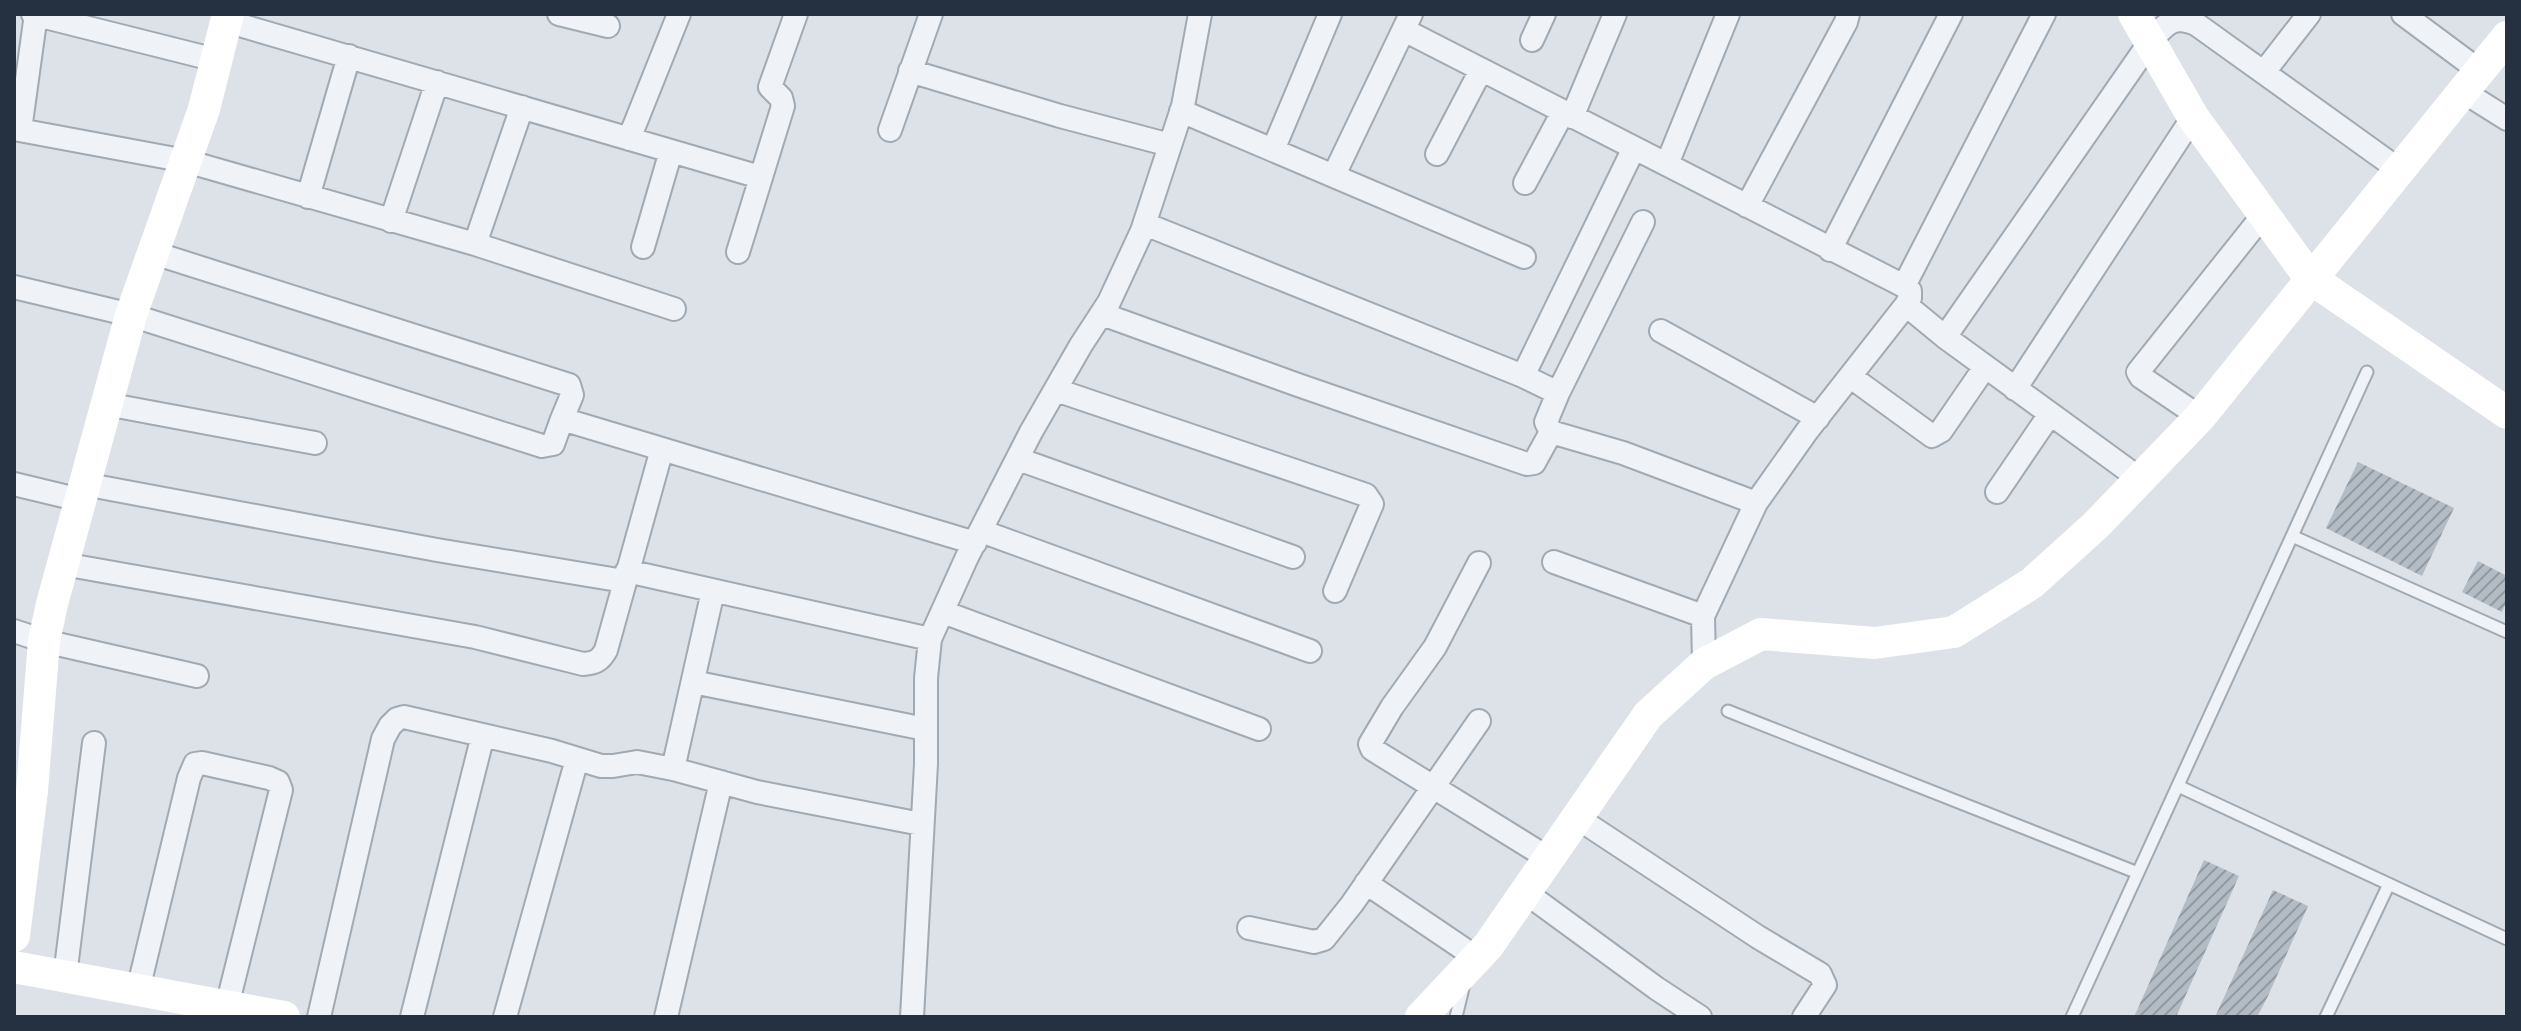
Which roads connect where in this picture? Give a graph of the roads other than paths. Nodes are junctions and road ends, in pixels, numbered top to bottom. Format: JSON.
{"nodes":[{"id":1,"x":35,"y":14,"type":"edge"},
{"id":2,"x":559,"y":14,"type":"edge"},
{"id":3,"x":679,"y":14,"type":"edge"},
{"id":4,"x":796,"y":14,"type":"edge"},
{"id":5,"x":931,"y":14,"type":"edge"},
{"id":6,"x":1200,"y":14,"type":"edge"},
{"id":7,"x":1330,"y":14,"type":"edge"},
{"id":8,"x":1544,"y":14,"type":"edge"},
{"id":9,"x":1615,"y":14,"type":"edge"},
{"id":10,"x":1728,"y":14,"type":"edge"},
{"id":11,"x":1848,"y":14,"type":"edge"},
{"id":12,"x":1951,"y":14,"type":"edge"},
{"id":13,"x":2044,"y":14,"type":"edge"},
{"id":14,"x":2134,"y":14,"type":"edge"},
{"id":15,"x":2309,"y":14,"type":"edge"},
{"id":16,"x":2403,"y":14,"type":"edge"},
{"id":17,"x":227,"y":18,"type":"edge"},
{"id":18,"x":1408,"y":22,"type":"edge"},
{"id":19,"x":608,"y":26,"type":"dead end"},
{"id":20,"x":2507,"y":37,"type":"edge"},
{"id":21,"x":1532,"y":40,"type":"dead end"},
{"id":22,"x":2150,"y":42,"type":"junction"},
{"id":23,"x":349,"y":56,"type":"junction"},
{"id":24,"x":216,"y":60,"type":"junction"},
{"id":25,"x":1481,"y":70,"type":"junction"},
{"id":26,"x":910,"y":71,"type":"junction"},
{"id":27,"x":2264,"y":72,"type":"junction"},
{"id":28,"x":437,"y":82,"type":"junction"},
{"id":29,"x":2472,"y":82,"type":"junction"},
{"id":30,"x":522,"y":107,"type":"junction"},
{"id":31,"x":1181,"y":111,"type":"junction"},
{"id":32,"x":1567,"y":115,"type":"junction"},
{"id":33,"x":2193,"y":117,"type":"junction"},
{"id":34,"x":2507,"y":119,"type":"edge"},
{"id":35,"x":17,"y":129,"type":"edge"},
{"id":36,"x":890,"y":130,"type":"dead end"},
{"id":37,"x":629,"y":139,"type":"junction"},
{"id":38,"x":1170,"y":145,"type":"junction"},
{"id":39,"x":1634,"y":148,"type":"junction"},
{"id":40,"x":1273,"y":150,"type":"junction"},
{"id":41,"x":671,"y":151,"type":"junction"},
{"id":42,"x":1437,"y":154,"type":"dead end"},
{"id":43,"x":186,"y":161,"type":"junction"},
{"id":44,"x":1667,"y":164,"type":"junction"},
{"id":45,"x":2398,"y":169,"type":"junction"},
{"id":46,"x":1334,"y":175,"type":"junction"},
{"id":47,"x":760,"y":177,"type":"junction"},
{"id":48,"x":1525,"y":183,"type":"dead end"},
{"id":49,"x":308,"y":197,"type":"junction"},
{"id":50,"x":1747,"y":206,"type":"junction"},
{"id":51,"x":2264,"y":214,"type":"junction"},
{"id":52,"x":391,"y":221,"type":"junction"},
{"id":53,"x":1643,"y":222,"type":"dead end"},
{"id":54,"x":1145,"y":224,"type":"junction"},
{"id":55,"x":475,"y":244,"type":"junction"},
{"id":56,"x":643,"y":247,"type":"dead end"},
{"id":57,"x":1830,"y":250,"type":"junction"},
{"id":58,"x":738,"y":252,"type":"dead end"},
{"id":59,"x":154,"y":253,"type":"junction"},
{"id":60,"x":1524,"y":257,"type":"dead end"},
{"id":61,"x":2310,"y":278,"type":"junction"},
{"id":62,"x":14,"y":287,"type":"edge"},
{"id":63,"x":1905,"y":296,"type":"junction"},
{"id":64,"x":674,"y":309,"type":"dead end"},
{"id":65,"x":1102,"y":314,"type":"junction"},
{"id":66,"x":131,"y":315,"type":"junction"},
{"id":67,"x":1661,"y":331,"type":"dead end"},
{"id":68,"x":1945,"y":337,"type":"junction"},
{"id":69,"x":1985,"y":367,"type":"junction"},
{"id":70,"x":2367,"y":372,"type":"dead end"},
{"id":71,"x":1523,"y":376,"type":"junction"},
{"id":72,"x":1851,"y":377,"type":"junction"},
{"id":73,"x":2015,"y":389,"type":"junction"},
{"id":74,"x":1056,"y":390,"type":"junction"},
{"id":75,"x":1558,"y":393,"type":"junction"},
{"id":76,"x":106,"y":404,"type":"junction"},
{"id":77,"x":2507,"y":413,"type":"edge"},
{"id":78,"x":2050,"y":414,"type":"junction"},
{"id":79,"x":2200,"y":417,"type":"junction"},
{"id":80,"x":1818,"y":418,"type":"junction"},
{"id":81,"x":562,"y":419,"type":"junction"},
{"id":82,"x":1551,"y":432,"type":"junction"},
{"id":83,"x":315,"y":443,"type":"dead end"},
{"id":84,"x":662,"y":449,"type":"junction"},
{"id":85,"x":1018,"y":459,"type":"junction"},
{"id":86,"x":2140,"y":479,"type":"junction"},
{"id":87,"x":14,"y":484,"type":"edge"},
{"id":88,"x":82,"y":492,"type":"junction"},
{"id":89,"x":1997,"y":492,"type":"dead end"},
{"id":90,"x":1756,"y":503,"type":"junction"},
{"id":91,"x":2292,"y":536,"type":"junction"},
{"id":92,"x":978,"y":537,"type":"junction"},
{"id":93,"x":1293,"y":557,"type":"dead end"},
{"id":94,"x":1554,"y":562,"type":"dead end"},
{"id":95,"x":1479,"y":563,"type":"dead end"},
{"id":96,"x":63,"y":564,"type":"junction"},
{"id":97,"x":626,"y":576,"type":"junction"},
{"id":98,"x":713,"y":591,"type":"junction"},
{"id":99,"x":1335,"y":591,"type":"dead end"},
{"id":100,"x":943,"y":612,"type":"junction"},
{"id":101,"x":1703,"y":616,"type":"junction"},
{"id":102,"x":2507,"y":632,"type":"edge"},
{"id":103,"x":29,"y":636,"type":"edge"},
{"id":104,"x":930,"y":639,"type":"junction"},
{"id":105,"x":1310,"y":651,"type":"dead end"},
{"id":106,"x":1704,"y":664,"type":"junction"},
{"id":107,"x":197,"y":676,"type":"dead end"},
{"id":108,"x":693,"y":682,"type":"junction"},
{"id":109,"x":1728,"y":711,"type":"dead end"},
{"id":110,"x":1479,"y":721,"type":"dead end"},
{"id":111,"x":925,"y":729,"type":"junction"},
{"id":112,"x":1259,"y":729,"type":"dead end"},
{"id":113,"x":483,"y":735,"type":"junction"},
{"id":114,"x":94,"y":743,"type":"dead end"},
{"id":115,"x":577,"y":759,"type":"junction"},
{"id":116,"x":673,"y":769,"type":"junction"},
{"id":117,"x":721,"y":782,"type":"junction"},
{"id":118,"x":2178,"y":786,"type":"junction"},
{"id":119,"x":1435,"y":787,"type":"junction"},
{"id":120,"x":1576,"y":817,"type":"junction"},
{"id":121,"x":921,"y":824,"type":"junction"},
{"id":122,"x":1548,"y":858,"type":"junction"},
{"id":123,"x":2138,"y":873,"type":"junction"},
{"id":124,"x":1366,"y":883,"type":"junction"},
{"id":125,"x":2389,"y":884,"type":"junction"},
{"id":126,"x":1525,"y":892,"type":"junction"},
{"id":127,"x":1249,"y":928,"type":"dead end"},
{"id":128,"x":14,"y":936,"type":"edge"},
{"id":129,"x":2507,"y":939,"type":"edge"},
{"id":130,"x":1472,"y":963,"type":"junction"},
{"id":131,"x":14,"y":967,"type":"edge"},
{"id":132,"x":65,"y":976,"type":"junction"},
{"id":133,"x":138,"y":990,"type":"junction"},
{"id":134,"x":227,"y":1006,"type":"junction"},
{"id":135,"x":284,"y":1017,"type":"edge"},
{"id":136,"x":319,"y":1017,"type":"edge"},
{"id":137,"x":412,"y":1017,"type":"edge"},
{"id":138,"x":505,"y":1017,"type":"edge"},
{"id":139,"x":666,"y":1017,"type":"edge"},
{"id":140,"x":912,"y":1017,"type":"edge"},
{"id":141,"x":1421,"y":1017,"type":"edge"},
{"id":142,"x":1456,"y":1017,"type":"edge"},
{"id":143,"x":1700,"y":1017,"type":"edge"},
{"id":144,"x":1804,"y":1017,"type":"edge"},
{"id":145,"x":2072,"y":1017,"type":"edge"},
{"id":146,"x":2326,"y":1017,"type":"edge"}],
"edges":[{"from":1,"to":24,"type":"street"},
{"from":1,"to":35,"type":"street"},
{"from":2,"to":19,"type":"street"},
{"from":3,"to":37,"type":"street"},
{"from":4,"to":47,"type":"street"},
{"from":5,"to":26,"type":"street"},
{"from":6,"to":31,"type":"street"},
{"from":7,"to":40,"type":"street"},
{"from":8,"to":21,"type":"street"},
{"from":9,"to":32,"type":"street"},
{"from":10,"to":44,"type":"street"},
{"from":11,"to":50,"type":"street"},
{"from":12,"to":57,"type":"street"},
{"from":13,"to":63,"type":"street"},
{"from":14,"to":22,"type":"street"},
{"from":15,"to":27,"type":"street"},
{"from":16,"to":29,"type":"street"},
{"from":17,"to":23,"type":"street"},
{"from":17,"to":24,"type":"street"},
{"from":18,"to":25,"type":"street"},
{"from":18,"to":46,"type":"street"},
{"from":20,"to":29,"type":"street"},
{"from":22,"to":27,"type":"street"},
{"from":22,"to":33,"type":"street"},
{"from":22,"to":68,"type":"street"},
{"from":23,"to":28,"type":"street"},
{"from":23,"to":49,"type":"street"},
{"from":24,"to":43,"type":"street"},
{"from":25,"to":32,"type":"street"},
{"from":25,"to":42,"type":"street"},
{"from":26,"to":36,"type":"street"},
{"from":26,"to":38,"type":"street"},
{"from":27,"to":45,"type":"street"},
{"from":28,"to":30,"type":"street"},
{"from":28,"to":52,"type":"street"},
{"from":29,"to":34,"type":"street"},
{"from":29,"to":45,"type":"street"},
{"from":30,"to":37,"type":"street"},
{"from":30,"to":55,"type":"street"},
{"from":31,"to":38,"type":"street"},
{"from":31,"to":40,"type":"street"},
{"from":32,"to":39,"type":"street"},
{"from":32,"to":48,"type":"street"},
{"from":33,"to":51,"type":"street"},
{"from":33,"to":73,"type":"street"},
{"from":35,"to":43,"type":"street"},
{"from":37,"to":41,"type":"street"},
{"from":38,"to":54,"type":"street"},
{"from":39,"to":44,"type":"street"},
{"from":39,"to":71,"type":"street"},
{"from":40,"to":46,"type":"street"},
{"from":41,"to":47,"type":"street"},
{"from":41,"to":56,"type":"street"},
{"from":43,"to":49,"type":"street"},
{"from":43,"to":59,"type":"street"},
{"from":44,"to":50,"type":"street"},
{"from":45,"to":61,"type":"street"},
{"from":46,"to":60,"type":"street"},
{"from":47,"to":58,"type":"street"},
{"from":49,"to":52,"type":"street"},
{"from":50,"to":57,"type":"street"},
{"from":51,"to":61,"type":"street"},
{"from":51,"to":79,"type":"street"},
{"from":52,"to":55,"type":"street"},
{"from":53,"to":75,"type":"street"},
{"from":54,"to":65,"type":"street"},
{"from":54,"to":71,"type":"street"},
{"from":55,"to":64,"type":"street"},
{"from":57,"to":63,"type":"street"},
{"from":59,"to":66,"type":"street"},
{"from":59,"to":81,"type":"street"},
{"from":61,"to":77,"type":"street"},
{"from":61,"to":79,"type":"street"},
{"from":62,"to":66,"type":"street"},
{"from":63,"to":68,"type":"street"},
{"from":63,"to":72,"type":"street"},
{"from":65,"to":74,"type":"street"},
{"from":65,"to":82,"type":"street"},
{"from":66,"to":76,"type":"street"},
{"from":66,"to":81,"type":"street"},
{"from":67,"to":80,"type":"street"},
{"from":68,"to":69,"type":"street"},
{"from":69,"to":72,"type":"street"},
{"from":69,"to":73,"type":"street"},
{"from":70,"to":91,"type":"lane"},
{"from":71,"to":75,"type":"street"},
{"from":72,"to":80,"type":"street"},
{"from":73,"to":78,"type":"street"},
{"from":74,"to":85,"type":"street"},
{"from":74,"to":99,"type":"street"},
{"from":75,"to":82,"type":"street"},
{"from":76,"to":83,"type":"street"},
{"from":76,"to":88,"type":"street"},
{"from":78,"to":86,"type":"street"},
{"from":78,"to":89,"type":"street"},
{"from":79,"to":86,"type":"street"},
{"from":80,"to":90,"type":"street"},
{"from":81,"to":84,"type":"street"},
{"from":82,"to":90,"type":"street"},
{"from":84,"to":92,"type":"street"},
{"from":84,"to":97,"type":"street"},
{"from":85,"to":92,"type":"street"},
{"from":85,"to":93,"type":"street"},
{"from":86,"to":106,"type":"street"},
{"from":87,"to":88,"type":"street"},
{"from":88,"to":96,"type":"street"},
{"from":88,"to":97,"type":"street"},
{"from":90,"to":101,"type":"street"},
{"from":91,"to":102,"type":"lane"},
{"from":91,"to":118,"type":"lane"},
{"from":92,"to":100,"type":"street"},
{"from":92,"to":105,"type":"street"},
{"from":94,"to":101,"type":"street"},
{"from":95,"to":119,"type":"street"},
{"from":96,"to":97,"type":"street"},
{"from":96,"to":103,"type":"street"},
{"from":97,"to":98,"type":"street"},
{"from":98,"to":104,"type":"street"},
{"from":98,"to":108,"type":"street"},
{"from":100,"to":104,"type":"street"},
{"from":100,"to":112,"type":"street"},
{"from":101,"to":106,"type":"street"},
{"from":103,"to":107,"type":"street"},
{"from":103,"to":128,"type":"street"},
{"from":104,"to":111,"type":"street"},
{"from":106,"to":120,"type":"street"},
{"from":108,"to":111,"type":"street"},
{"from":108,"to":116,"type":"street"},
{"from":109,"to":123,"type":"lane"},
{"from":110,"to":119,"type":"street"},
{"from":111,"to":121,"type":"street"},
{"from":113,"to":115,"type":"street"},
{"from":113,"to":136,"type":"street"},
{"from":113,"to":137,"type":"street"},
{"from":114,"to":132,"type":"street"},
{"from":115,"to":116,"type":"street"},
{"from":115,"to":138,"type":"street"},
{"from":116,"to":117,"type":"street"},
{"from":117,"to":121,"type":"street"},
{"from":117,"to":139,"type":"street"},
{"from":118,"to":123,"type":"lane"},
{"from":118,"to":125,"type":"lane"},
{"from":119,"to":122,"type":"street"},
{"from":119,"to":124,"type":"street"},
{"from":120,"to":122,"type":"street"},
{"from":120,"to":144,"type":"street"},
{"from":121,"to":140,"type":"street"},
{"from":122,"to":126,"type":"street"},
{"from":123,"to":145,"type":"lane"},
{"from":124,"to":127,"type":"street"},
{"from":124,"to":130,"type":"street"},
{"from":125,"to":129,"type":"lane"},
{"from":125,"to":146,"type":"lane"},
{"from":126,"to":130,"type":"street"},
{"from":126,"to":143,"type":"street"},
{"from":130,"to":141,"type":"street"},
{"from":130,"to":142,"type":"lane"},
{"from":131,"to":132,"type":"street"},
{"from":132,"to":133,"type":"street"},
{"from":133,"to":134,"type":"street"},
{"from":133,"to":134,"type":"street"},
{"from":134,"to":135,"type":"street"}]}
